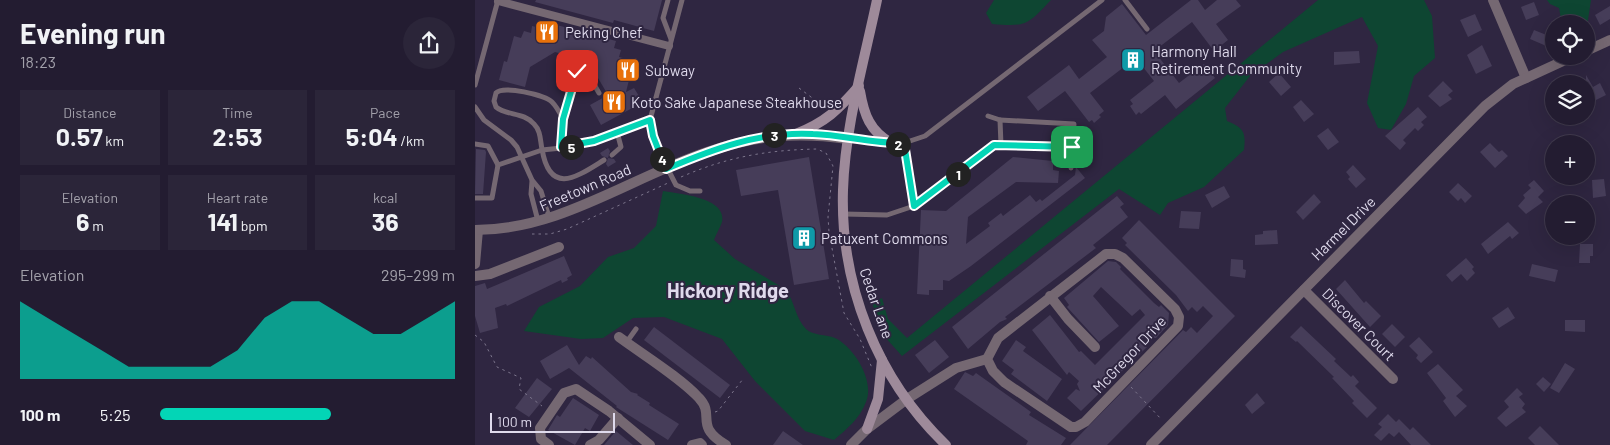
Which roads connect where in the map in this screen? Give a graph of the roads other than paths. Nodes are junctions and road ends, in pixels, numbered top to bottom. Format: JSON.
{"nodes":[{"id":1,"x":497,"y":0,"type":"edge"},
{"id":2,"x":668,"y":0,"type":"edge"},
{"id":3,"x":682,"y":0,"type":"edge"},
{"id":4,"x":877,"y":0,"type":"edge"},
{"id":5,"x":1102,"y":0,"type":"edge"},
{"id":6,"x":1125,"y":0,"type":"edge"},
{"id":7,"x":1493,"y":0,"type":"edge"},
{"id":8,"x":1147,"y":29,"type":"dead end"},
{"id":9,"x":1610,"y":40,"type":"edge"},
{"id":10,"x":670,"y":42,"type":"junction"},
{"id":11,"x":1595,"y":47,"type":"edge"},
{"id":12,"x":1554,"y":65,"type":"edge"},
{"id":13,"x":1526,"y":78,"type":"junction"},
{"id":14,"x":475,"y":85,"type":"edge"},
{"id":15,"x":859,"y":86,"type":"junction"},
{"id":16,"x":599,"y":93,"type":"dead end"},
{"id":17,"x":475,"y":107,"type":"edge"},
{"id":18,"x":988,"y":116,"type":"dead end"},
{"id":19,"x":563,"y":119,"type":"junction"},
{"id":20,"x":650,"y":120,"type":"junction"},
{"id":21,"x":1000,"y":120,"type":"junction"},
{"id":22,"x":617,"y":132,"type":"junction"},
{"id":23,"x":796,"y":134,"type":"junction"},
{"id":24,"x":848,"y":139,"type":"junction"},
{"id":25,"x":891,"y":143,"type":"junction"},
{"id":26,"x":904,"y":143,"type":"junction"},
{"id":27,"x":475,"y":144,"type":"edge"},
{"id":28,"x":1001,"y":145,"type":"junction"},
{"id":29,"x":561,"y":147,"type":"junction"},
{"id":30,"x":1072,"y":147,"type":"junction"},
{"id":31,"x":542,"y":150,"type":"junction"},
{"id":32,"x":612,"y":155,"type":"dead end"},
{"id":33,"x":522,"y":156,"type":"junction"},
{"id":34,"x":604,"y":160,"type":"dead end"},
{"id":35,"x":498,"y":165,"type":"junction"},
{"id":36,"x":1071,"y":168,"type":"dead end"},
{"id":37,"x":666,"y":169,"type":"junction"},
{"id":38,"x":532,"y":180,"type":"junction"},
{"id":39,"x":701,"y":191,"type":"dead end"},
{"id":40,"x":475,"y":198,"type":"edge"},
{"id":41,"x":914,"y":206,"type":"junction"},
{"id":42,"x":843,"y":214,"type":"junction"},
{"id":43,"x":550,"y":219,"type":"junction"},
{"id":44,"x":538,"y":222,"type":"junction"},
{"id":45,"x":476,"y":230,"type":"edge"},
{"id":46,"x":559,"y":247,"type":"dead end"},
{"id":47,"x":475,"y":264,"type":"edge"},
{"id":48,"x":475,"y":276,"type":"edge"},
{"id":49,"x":1303,"y":290,"type":"junction"},
{"id":50,"x":1050,"y":296,"type":"junction"},
{"id":51,"x":636,"y":329,"type":"dead end"},
{"id":52,"x":622,"y":340,"type":"joint"},
{"id":53,"x":1095,"y":348,"type":"dead end"},
{"id":54,"x":882,"y":359,"type":"junction"},
{"id":55,"x":987,"y":359,"type":"junction"},
{"id":56,"x":1393,"y":379,"type":"dead end"},
{"id":57,"x":907,"y":399,"type":"junction"},
{"id":58,"x":618,"y":418,"type":"junction"},
{"id":59,"x":867,"y":429,"type":"junction"},
{"id":60,"x":549,"y":445,"type":"edge"},
{"id":61,"x":590,"y":445,"type":"edge"},
{"id":62,"x":650,"y":445,"type":"edge"},
{"id":63,"x":692,"y":445,"type":"edge"},
{"id":64,"x":702,"y":445,"type":"edge"},
{"id":65,"x":726,"y":445,"type":"edge"},
{"id":66,"x":851,"y":445,"type":"edge"},
{"id":67,"x":947,"y":445,"type":"edge"},
{"id":68,"x":1151,"y":445,"type":"edge"}],
"edges":[{"from":1,"to":10,"type":"street"},
{"from":1,"to":14,"type":"lane"},
{"from":2,"to":10,"type":"lane"},
{"from":3,"to":10,"type":"lane"},
{"from":4,"to":15,"type":"main road","name":"Cedar Lane"},
{"from":5,"to":26,"type":"lane"},
{"from":6,"to":8,"type":"lane"},
{"from":7,"to":13,"type":"street"},
{"from":9,"to":11,"type":"street"},
{"from":10,"to":20,"type":"lane"},
{"from":12,"to":13,"type":"street","name":"Harmel Drive"},
{"from":13,"to":49,"type":"street","name":"Harmel Drive"},
{"from":15,"to":23,"type":"main road"},
{"from":15,"to":24,"type":"main road","name":"Cedar Lane"},
{"from":15,"to":25,"type":"main road"},
{"from":16,"to":19,"type":"lane"},
{"from":17,"to":33,"type":"lane"},
{"from":18,"to":21,"type":"lane"},
{"from":19,"to":29,"type":"lane"},
{"from":19,"to":31,"type":"lane"},
{"from":20,"to":22,"type":"lane"},
{"from":20,"to":37,"type":"lane"},
{"from":21,"to":28,"type":"lane"},
{"from":21,"to":30,"type":"lane"},
{"from":22,"to":29,"type":"lane"},
{"from":22,"to":32,"type":"lane"},
{"from":23,"to":24,"type":"street","name":"Freetown Road"},
{"from":23,"to":37,"type":"street","name":"Freetown Road"},
{"from":24,"to":25,"type":"lane"},
{"from":24,"to":42,"type":"main road","name":"Cedar Lane"},
{"from":25,"to":26,"type":"lane"},
{"from":26,"to":41,"type":"lane"},
{"from":27,"to":35,"type":"lane"},
{"from":28,"to":30,"type":"lane"},
{"from":28,"to":41,"type":"lane"},
{"from":29,"to":31,"type":"lane"},
{"from":30,"to":36,"type":"lane"},
{"from":31,"to":33,"type":"lane"},
{"from":31,"to":34,"type":"lane"},
{"from":33,"to":35,"type":"lane"},
{"from":33,"to":38,"type":"lane"},
{"from":35,"to":40,"type":"lane"},
{"from":37,"to":39,"type":"lane"},
{"from":37,"to":43,"type":"street","name":"Freetown Road"},
{"from":38,"to":43,"type":"lane"},
{"from":38,"to":44,"type":"lane"},
{"from":41,"to":42,"type":"lane"},
{"from":42,"to":54,"type":"main road","name":"Cedar Lane"},
{"from":43,"to":44,"type":"street","name":"Freetown Road"},
{"from":44,"to":45,"type":"street","name":"Freetown Road"},
{"from":45,"to":47,"type":"street"},
{"from":46,"to":48,"type":"street"},
{"from":49,"to":56,"type":"street","name":"Discover Court"},
{"from":49,"to":68,"type":"street","name":"Harmel Drive"},
{"from":50,"to":53,"type":"street"},
{"from":50,"to":55,"type":"street","name":"McGregor Drive"},
{"from":50,"to":55,"type":"street","name":"McGregor Drive"},
{"from":51,"to":52,"type":"lane"},
{"from":52,"to":65,"type":"street"},
{"from":54,"to":57,"type":"main road","name":"Cedar Lane"},
{"from":54,"to":59,"type":"main road"},
{"from":55,"to":57,"type":"street"},
{"from":57,"to":59,"type":"street"},
{"from":57,"to":67,"type":"main road","name":"Cedar Lane"},
{"from":58,"to":60,"type":"street"},
{"from":58,"to":61,"type":"street"},
{"from":58,"to":62,"type":"street"},
{"from":59,"to":66,"type":"street"},
{"from":63,"to":64,"type":"street"}]}
